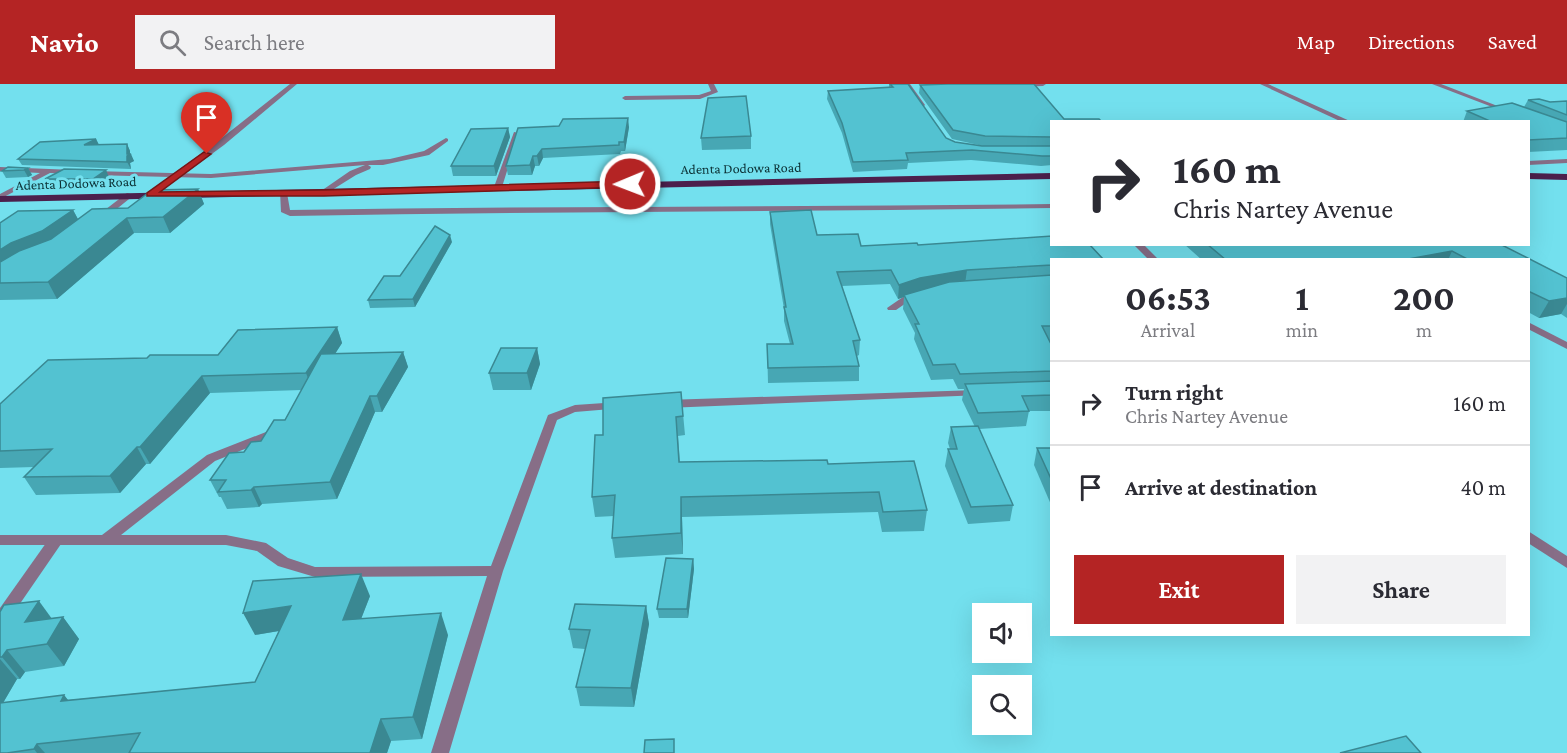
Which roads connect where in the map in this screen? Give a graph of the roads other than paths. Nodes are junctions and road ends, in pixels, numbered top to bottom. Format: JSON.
{"nodes":[{"id":1,"x":294,"y":84,"type":"edge"},
{"id":2,"x":711,"y":84,"type":"edge"},
{"id":3,"x":1043,"y":84,"type":"edge"},
{"id":4,"x":1263,"y":84,"type":"edge"},
{"id":5,"x":1435,"y":84,"type":"edge"},
{"id":6,"x":1014,"y":85,"type":"edge"},
{"id":7,"x":909,"y":86,"type":"edge"},
{"id":8,"x":923,"y":88,"type":"edge"},
{"id":9,"x":625,"y":98,"type":"dead end"},
{"id":10,"x":1514,"y":113,"type":"edge"},
{"id":11,"x":930,"y":116,"type":"edge"},
{"id":12,"x":1344,"y":120,"type":"edge"},
{"id":13,"x":516,"y":133,"type":"edge"},
{"id":14,"x":446,"y":140,"type":"dead end"},
{"id":15,"x":389,"y":161,"type":"junction"},
{"id":16,"x":1567,"y":161,"type":"edge"},
{"id":17,"x":1530,"y":163,"type":"edge"},
{"id":18,"x":0,"y":169,"type":"edge"},
{"id":19,"x":51,"y":170,"type":"junction"},
{"id":20,"x":179,"y":176,"type":"junction"},
{"id":21,"x":1050,"y":176,"type":"edge"},
{"id":22,"x":1530,"y":176,"type":"edge"},
{"id":23,"x":1567,"y":177,"type":"edge"},
{"id":24,"x":498,"y":187,"type":"junction"},
{"id":25,"x":283,"y":193,"type":"junction"},
{"id":26,"x":324,"y":193,"type":"junction"},
{"id":27,"x":130,"y":195,"type":"junction"},
{"id":28,"x":150,"y":195,"type":"junction"},
{"id":29,"x":0,"y":198,"type":"edge"},
{"id":30,"x":1050,"y":206,"type":"edge"},
{"id":31,"x":92,"y":223,"type":"edge"},
{"id":32,"x":1139,"y":246,"type":"edge"},
{"id":33,"x":1153,"y":258,"type":"edge"},
{"id":34,"x":927,"y":294,"type":"edge"},
{"id":35,"x":892,"y":308,"type":"dead end"},
{"id":36,"x":1530,"y":326,"type":"edge"},
{"id":37,"x":1567,"y":346,"type":"edge"},
{"id":38,"x":994,"y":393,"type":"edge"},
{"id":39,"x":632,"y":405,"type":"edge"},
{"id":40,"x":655,"y":405,"type":"edge"},
{"id":41,"x":271,"y":434,"type":"edge"},
{"id":42,"x":1530,"y":537,"type":"edge"},
{"id":43,"x":0,"y":540,"type":"edge"},
{"id":44,"x":56,"y":540,"type":"junction"},
{"id":45,"x":105,"y":540,"type":"junction"},
{"id":46,"x":1567,"y":563,"type":"edge"},
{"id":47,"x":496,"y":571,"type":"junction"},
{"id":48,"x":0,"y":620,"type":"edge"},
{"id":49,"x":440,"y":753,"type":"edge"}],
"edges":[{"from":1,"to":20,"type":"street"},
{"from":2,"to":9,"type":"street"},
{"from":3,"to":6,"type":"street"},
{"from":4,"to":12,"type":"street"},
{"from":5,"to":10,"type":"street"},
{"from":7,"to":8,"type":"street"},
{"from":7,"to":11,"type":"street"},
{"from":13,"to":24,"type":"street"},
{"from":14,"to":15,"type":"street"},
{"from":15,"to":20,"type":"street"},
{"from":15,"to":26,"type":"street"},
{"from":16,"to":17,"type":"street"},
{"from":18,"to":19,"type":"street"},
{"from":19,"to":20,"type":"street"},
{"from":19,"to":29,"type":"street"},
{"from":20,"to":28,"type":"street"},
{"from":21,"to":24,"type":"main road","name":"Adenta Dodowa Road"},
{"from":22,"to":23,"type":"main road"},
{"from":24,"to":26,"type":"main road","name":"Adenta Dodowa Road"},
{"from":25,"to":26,"type":"main road","name":"Adenta Dodowa Road"},
{"from":25,"to":28,"type":"main road","name":"Adenta Dodowa Road"},
{"from":25,"to":30,"type":"street"},
{"from":27,"to":28,"type":"main road","name":"Adenta Dodowa Road"},
{"from":27,"to":29,"type":"main road","name":"Adenta Dodowa Road"},
{"from":27,"to":31,"type":"street"},
{"from":32,"to":33,"type":"street"},
{"from":34,"to":35,"type":"street"},
{"from":36,"to":37,"type":"street"},
{"from":38,"to":40,"type":"street"},
{"from":39,"to":47,"type":"street"},
{"from":41,"to":45,"type":"street"},
{"from":42,"to":46,"type":"street"},
{"from":43,"to":44,"type":"street"},
{"from":44,"to":45,"type":"street"},
{"from":44,"to":48,"type":"street"},
{"from":45,"to":47,"type":"street"},
{"from":47,"to":49,"type":"street"}]}
